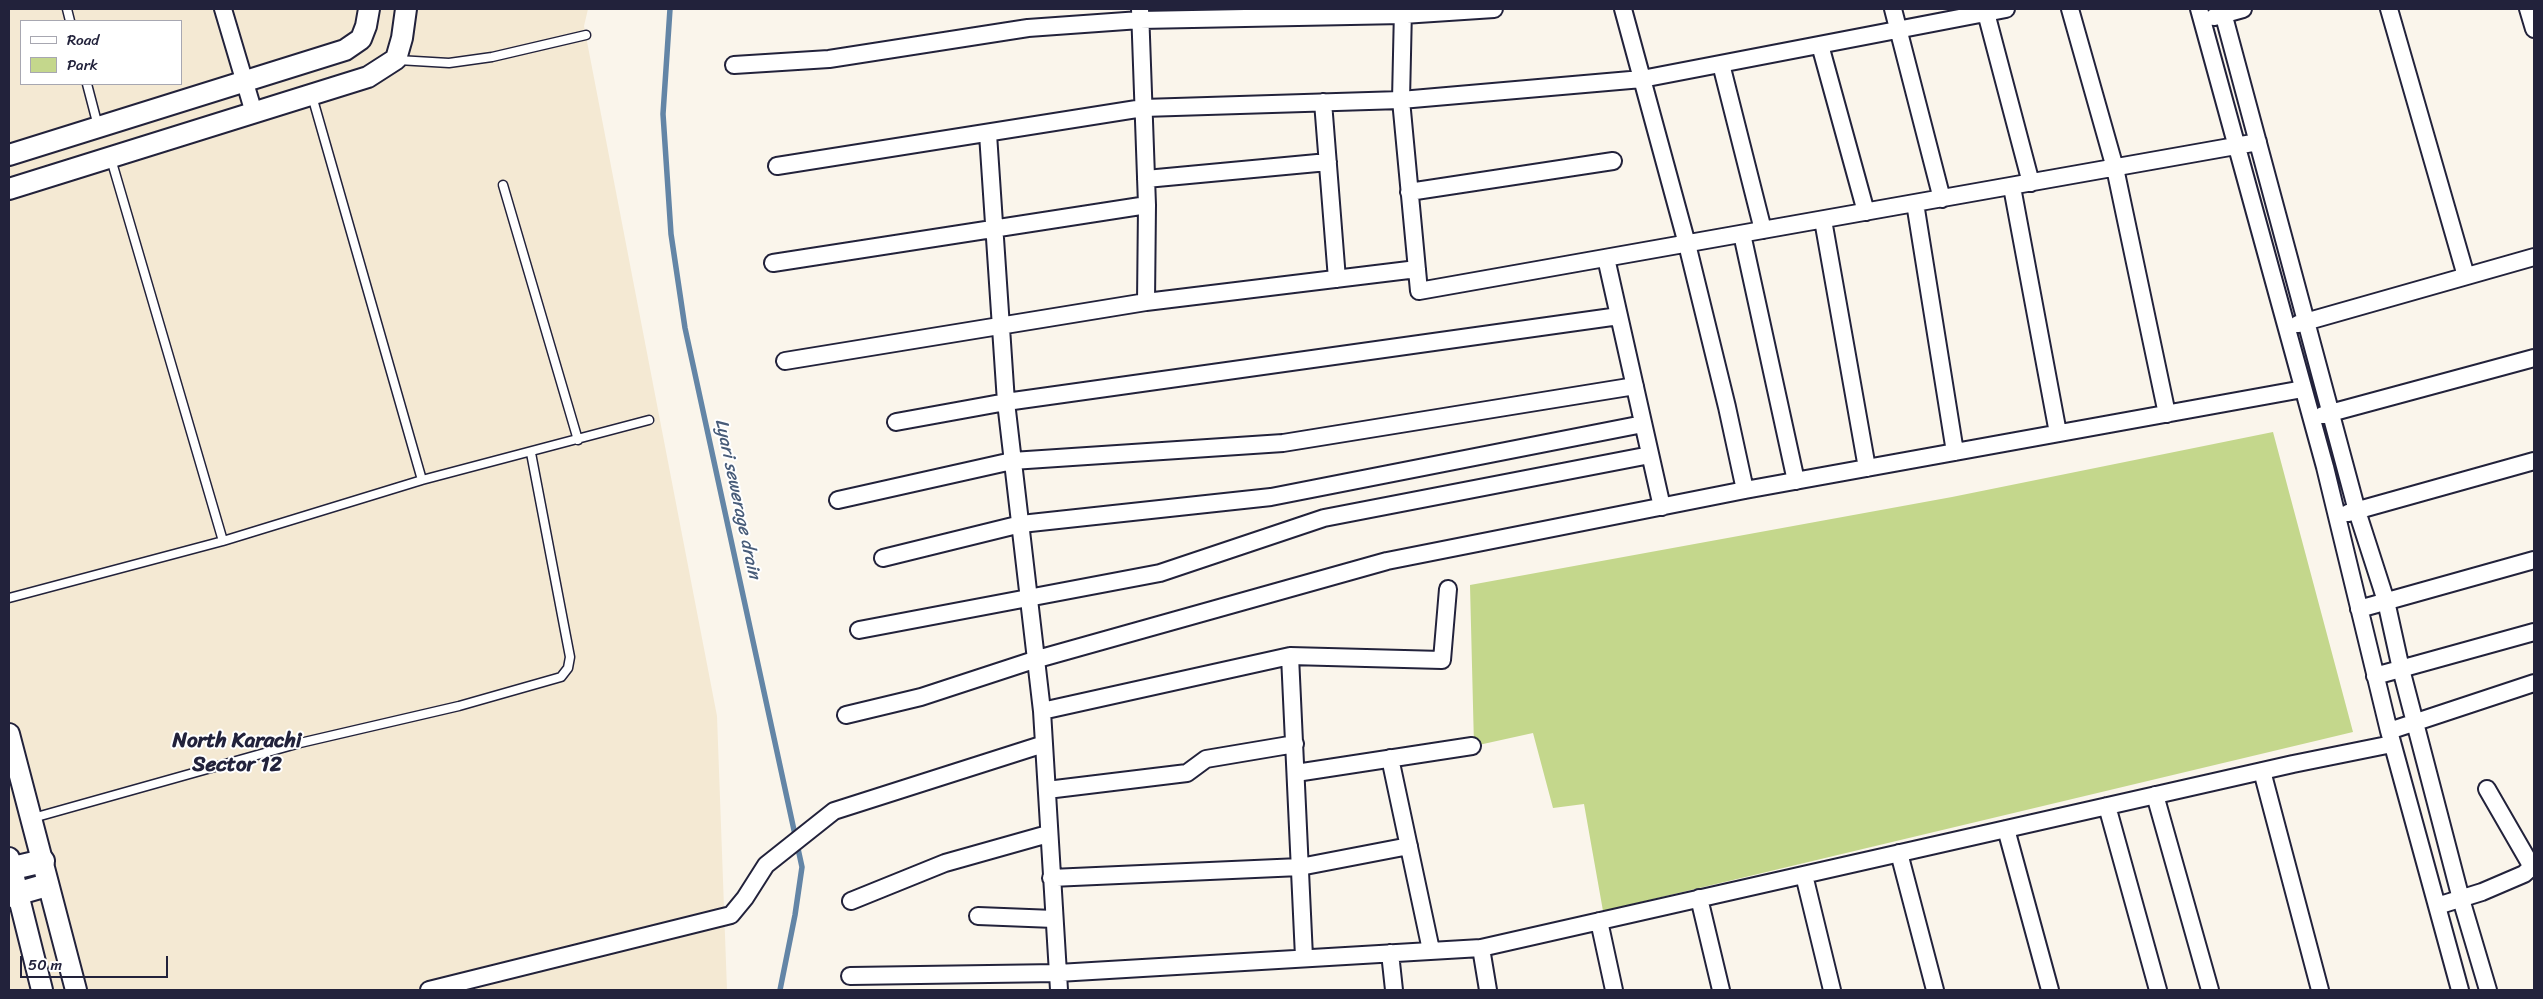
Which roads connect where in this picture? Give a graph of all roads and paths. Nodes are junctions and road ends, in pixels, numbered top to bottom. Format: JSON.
{"nodes":[{"id":1,"x":223,"y":9,"type":"edge"},
{"id":2,"x":370,"y":9,"type":"edge"},
{"id":3,"x":406,"y":9,"type":"edge"},
{"id":4,"x":1494,"y":9,"type":"edge"},
{"id":5,"x":1623,"y":9,"type":"edge"},
{"id":6,"x":1893,"y":9,"type":"edge"},
{"id":7,"x":2006,"y":9,"type":"edge"},
{"id":8,"x":2070,"y":9,"type":"edge"},
{"id":9,"x":2243,"y":9,"type":"edge"},
{"id":10,"x":2389,"y":9,"type":"edge"},
{"id":11,"x":2528,"y":9,"type":"edge"},
{"id":12,"x":1986,"y":11,"type":"edge"},
{"id":13,"x":1403,"y":12,"type":"edge"},
{"id":14,"x":2223,"y":12,"type":"edge"},
{"id":15,"x":1140,"y":14,"type":"edge"},
{"id":16,"x":2200,"y":15,"type":"edge"},
{"id":17,"x":2534,"y":29,"type":"edge"},
{"id":18,"x":1899,"y":30,"type":"junction"},
{"id":19,"x":586,"y":35,"type":"dead end"},
{"id":20,"x":1820,"y":44,"type":"junction"},
{"id":21,"x":396,"y":60,"type":"junction"},
{"id":22,"x":1720,"y":64,"type":"junction"},
{"id":23,"x":734,"y":65,"type":"dead end"},
{"id":24,"x":1642,"y":79,"type":"junction"},
{"id":25,"x":243,"y":82,"type":"junction"},
{"id":26,"x":87,"y":85,"type":"edge"},
{"id":27,"x":312,"y":96,"type":"junction"},
{"id":28,"x":1401,"y":100,"type":"junction"},
{"id":29,"x":1323,"y":102,"type":"junction"},
{"id":30,"x":1143,"y":108,"type":"junction"},
{"id":31,"x":254,"y":113,"type":"junction"},
{"id":32,"x":99,"y":128,"type":"junction"},
{"id":33,"x":988,"y":134,"type":"junction"},
{"id":34,"x":2258,"y":142,"type":"junction"},
{"id":35,"x":2237,"y":147,"type":"junction"},
{"id":36,"x":9,"y":155,"type":"edge"},
{"id":37,"x":112,"y":159,"type":"junction"},
{"id":38,"x":1613,"y":161,"type":"dead end"},
{"id":39,"x":1328,"y":162,"type":"junction"},
{"id":40,"x":777,"y":166,"type":"dead end"},
{"id":41,"x":2115,"y":168,"type":"junction"},
{"id":42,"x":1146,"y":179,"type":"junction"},
{"id":43,"x":2031,"y":183,"type":"junction"},
{"id":44,"x":503,"y":185,"type":"dead end"},
{"id":45,"x":2012,"y":187,"type":"junction"},
{"id":46,"x":9,"y":189,"type":"edge"},
{"id":47,"x":1410,"y":192,"type":"junction"},
{"id":48,"x":1942,"y":199,"type":"junction"},
{"id":49,"x":1915,"y":204,"type":"junction"},
{"id":50,"x":1147,"y":205,"type":"junction"},
{"id":51,"x":1866,"y":212,"type":"junction"},
{"id":52,"x":1823,"y":220,"type":"junction"},
{"id":53,"x":995,"y":228,"type":"junction"},
{"id":54,"x":1764,"y":230,"type":"junction"},
{"id":55,"x":1742,"y":234,"type":"junction"},
{"id":56,"x":1687,"y":244,"type":"junction"},
{"id":57,"x":2534,"y":257,"type":"edge"},
{"id":58,"x":1606,"y":258,"type":"junction"},
{"id":59,"x":773,"y":263,"type":"dead end"},
{"id":60,"x":1417,"y":269,"type":"junction"},
{"id":61,"x":2466,"y":276,"type":"junction"},
{"id":62,"x":1337,"y":279,"type":"junction"},
{"id":63,"x":1146,"y":302,"type":"junction"},
{"id":64,"x":1619,"y":316,"type":"junction"},
{"id":65,"x":2308,"y":321,"type":"junction"},
{"id":66,"x":1000,"y":326,"type":"junction"},
{"id":67,"x":2286,"y":327,"type":"junction"},
{"id":68,"x":2534,"y":358,"type":"edge"},
{"id":69,"x":785,"y":361,"type":"dead end"},
{"id":70,"x":1635,"y":386,"type":"junction"},
{"id":71,"x":2303,"y":388,"type":"junction"},
{"id":72,"x":1006,"y":402,"type":"junction"},
{"id":73,"x":2332,"y":413,"type":"junction"},
{"id":74,"x":2167,"y":414,"type":"junction"},
{"id":75,"x":2311,"y":418,"type":"junction"},
{"id":76,"x":648,"y":420,"type":"dead end"},
{"id":77,"x":896,"y":422,"type":"dead end"},
{"id":78,"x":1643,"y":424,"type":"junction"},
{"id":79,"x":2058,"y":433,"type":"junction"},
{"id":80,"x":578,"y":440,"type":"junction"},
{"id":81,"x":1955,"y":452,"type":"junction"},
{"id":82,"x":531,"y":453,"type":"junction"},
{"id":83,"x":1650,"y":455,"type":"junction"},
{"id":84,"x":1012,"y":461,"type":"junction"},
{"id":85,"x":2534,"y":461,"type":"edge"},
{"id":86,"x":1867,"y":468,"type":"junction"},
{"id":87,"x":422,"y":480,"type":"junction"},
{"id":88,"x":1796,"y":481,"type":"junction"},
{"id":89,"x":1745,"y":490,"type":"junction"},
{"id":90,"x":838,"y":500,"type":"dead end"},
{"id":91,"x":1662,"y":507,"type":"junction"},
{"id":92,"x":2357,"y":511,"type":"junction"},
{"id":93,"x":2337,"y":516,"type":"junction"},
{"id":94,"x":1020,"y":524,"type":"junction"},
{"id":95,"x":223,"y":540,"type":"junction"},
{"id":96,"x":883,"y":558,"type":"dead end"},
{"id":97,"x":2534,"y":560,"type":"edge"},
{"id":98,"x":1448,"y":589,"type":"dead end"},
{"id":99,"x":9,"y":598,"type":"edge"},
{"id":100,"x":1027,"y":599,"type":"junction"},
{"id":101,"x":2386,"y":602,"type":"junction"},
{"id":102,"x":2359,"y":609,"type":"junction"},
{"id":103,"x":859,"y":630,"type":"dead end"},
{"id":104,"x":2534,"y":632,"type":"edge"},
{"id":105,"x":1290,"y":656,"type":"junction"},
{"id":106,"x":1034,"y":660,"type":"junction"},
{"id":107,"x":2401,"y":669,"type":"junction"},
{"id":108,"x":2375,"y":676,"type":"junction"},
{"id":109,"x":2534,"y":682,"type":"edge"},
{"id":110,"x":1042,"y":711,"type":"junction"},
{"id":111,"x":846,"y":715,"type":"dead end"},
{"id":112,"x":2415,"y":723,"type":"junction"},
{"id":113,"x":9,"y":734,"type":"edge"},
{"id":114,"x":2391,"y":738,"type":"junction"},
{"id":115,"x":1044,"y":744,"type":"junction"},
{"id":116,"x":1295,"y":744,"type":"junction"},
{"id":117,"x":1472,"y":746,"type":"dead end"},
{"id":118,"x":1390,"y":758,"type":"junction"},
{"id":119,"x":2262,"y":771,"type":"junction"},
{"id":120,"x":1296,"y":773,"type":"junction"},
{"id":121,"x":2487,"y":789,"type":"dead end"},
{"id":122,"x":1047,"y":790,"type":"junction"},
{"id":123,"x":2155,"y":795,"type":"junction"},
{"id":124,"x":2107,"y":806,"type":"junction"},
{"id":125,"x":31,"y":818,"type":"junction"},
{"id":126,"x":2006,"y":829,"type":"junction"},
{"id":127,"x":1048,"y":834,"type":"junction"},
{"id":128,"x":1409,"y":846,"type":"junction"},
{"id":129,"x":1899,"y":853,"type":"junction"},
{"id":130,"x":43,"y":861,"type":"junction"},
{"id":131,"x":10,"y":865,"type":"edge"},
{"id":132,"x":2533,"y":866,"type":"edge"},
{"id":133,"x":1300,"y":867,"type":"junction"},
{"id":134,"x":1804,"y":875,"type":"junction"},
{"id":135,"x":1051,"y":878,"type":"junction"},
{"id":136,"x":47,"y":885,"type":"junction"},
{"id":137,"x":12,"y":895,"type":"edge"},
{"id":138,"x":1699,"y":898,"type":"junction"},
{"id":139,"x":2461,"y":899,"type":"junction"},
{"id":140,"x":851,"y":901,"type":"dead end"},
{"id":141,"x":2437,"y":906,"type":"junction"},
{"id":142,"x":978,"y":916,"type":"dead end"},
{"id":143,"x":1054,"y":918,"type":"junction"},
{"id":144,"x":1599,"y":921,"type":"junction"},
{"id":145,"x":1481,"y":948,"type":"junction"},
{"id":146,"x":1431,"y":950,"type":"junction"},
{"id":147,"x":1390,"y":952,"type":"junction"},
{"id":148,"x":1304,"y":957,"type":"junction"},
{"id":149,"x":1058,"y":973,"type":"junction"},
{"id":150,"x":850,"y":976,"type":"dead end"},
{"id":151,"x":42,"y":990,"type":"edge"},
{"id":152,"x":76,"y":990,"type":"edge"},
{"id":153,"x":429,"y":990,"type":"edge"},
{"id":154,"x":1059,"y":990,"type":"edge"},
{"id":155,"x":1394,"y":990,"type":"edge"},
{"id":156,"x":1488,"y":990,"type":"edge"},
{"id":157,"x":1614,"y":990,"type":"edge"},
{"id":158,"x":1721,"y":990,"type":"edge"},
{"id":159,"x":1832,"y":990,"type":"edge"},
{"id":160,"x":1935,"y":990,"type":"edge"},
{"id":161,"x":2050,"y":990,"type":"edge"},
{"id":162,"x":2158,"y":990,"type":"edge"},
{"id":163,"x":2210,"y":990,"type":"edge"},
{"id":164,"x":2320,"y":990,"type":"edge"},
{"id":165,"x":2460,"y":990,"type":"edge"},
{"id":166,"x":2488,"y":990,"type":"edge"}],
"edges":[{"from":1,"to":25,"type":"street"},
{"from":2,"to":25,"type":"street"},
{"from":3,"to":21,"type":"street"},
{"from":4,"to":13,"type":"street"},
{"from":5,"to":24,"type":"street"},
{"from":6,"to":18,"type":"street"},
{"from":7,"to":12,"type":"street"},
{"from":8,"to":41,"type":"street"},
{"from":9,"to":14,"type":"street"},
{"from":10,"to":61,"type":"street"},
{"from":11,"to":17,"type":"street"},
{"from":12,"to":18,"type":"street"},
{"from":12,"to":43,"type":"street"},
{"from":13,"to":15,"type":"street"},
{"from":13,"to":28,"type":"street"},
{"from":14,"to":16,"type":"street"},
{"from":14,"to":34,"type":"street"},
{"from":15,"to":23,"type":"street"},
{"from":15,"to":30,"type":"street"},
{"from":16,"to":35,"type":"street"},
{"from":18,"to":20,"type":"street"},
{"from":18,"to":48,"type":"street"},
{"from":19,"to":21,"type":"lane"},
{"from":20,"to":22,"type":"street"},
{"from":20,"to":51,"type":"street"},
{"from":21,"to":27,"type":"street"},
{"from":22,"to":24,"type":"street"},
{"from":22,"to":54,"type":"street"},
{"from":24,"to":28,"type":"street"},
{"from":24,"to":56,"type":"street"},
{"from":25,"to":31,"type":"street"},
{"from":25,"to":32,"type":"street"},
{"from":26,"to":32,"type":"lane"},
{"from":27,"to":31,"type":"street"},
{"from":27,"to":87,"type":"lane"},
{"from":28,"to":29,"type":"street"},
{"from":28,"to":47,"type":"street"},
{"from":29,"to":30,"type":"street"},
{"from":29,"to":39,"type":"street"},
{"from":30,"to":33,"type":"street"},
{"from":30,"to":42,"type":"street"},
{"from":31,"to":37,"type":"street"},
{"from":32,"to":36,"type":"street"},
{"from":33,"to":40,"type":"street"},
{"from":33,"to":53,"type":"street"},
{"from":34,"to":35,"type":"street"},
{"from":34,"to":65,"type":"street"},
{"from":35,"to":41,"type":"street"},
{"from":35,"to":67,"type":"street"},
{"from":37,"to":46,"type":"street"},
{"from":37,"to":95,"type":"lane"},
{"from":38,"to":47,"type":"street"},
{"from":39,"to":42,"type":"street"},
{"from":39,"to":62,"type":"street"},
{"from":41,"to":43,"type":"street"},
{"from":41,"to":74,"type":"street"},
{"from":42,"to":50,"type":"street"},
{"from":43,"to":45,"type":"street"},
{"from":44,"to":80,"type":"lane"},
{"from":45,"to":48,"type":"street"},
{"from":45,"to":79,"type":"street"},
{"from":47,"to":60,"type":"street"},
{"from":48,"to":49,"type":"street"},
{"from":49,"to":51,"type":"street"},
{"from":49,"to":81,"type":"street"},
{"from":50,"to":53,"type":"street"},
{"from":50,"to":63,"type":"street"},
{"from":51,"to":52,"type":"street"},
{"from":52,"to":54,"type":"street"},
{"from":52,"to":86,"type":"street"},
{"from":53,"to":59,"type":"street"},
{"from":53,"to":66,"type":"street"},
{"from":54,"to":55,"type":"street"},
{"from":55,"to":56,"type":"street"},
{"from":55,"to":88,"type":"street"},
{"from":56,"to":58,"type":"street"},
{"from":56,"to":89,"type":"street"},
{"from":57,"to":61,"type":"street"},
{"from":58,"to":60,"type":"street"},
{"from":58,"to":64,"type":"street"},
{"from":60,"to":62,"type":"street"},
{"from":61,"to":65,"type":"street"},
{"from":62,"to":63,"type":"street"},
{"from":63,"to":66,"type":"street"},
{"from":64,"to":70,"type":"street"},
{"from":64,"to":72,"type":"street"},
{"from":65,"to":67,"type":"street"},
{"from":65,"to":73,"type":"street"},
{"from":66,"to":69,"type":"street"},
{"from":66,"to":72,"type":"street"},
{"from":67,"to":71,"type":"street"},
{"from":68,"to":73,"type":"street"},
{"from":70,"to":78,"type":"street"},
{"from":70,"to":84,"type":"street"},
{"from":71,"to":74,"type":"street"},
{"from":71,"to":75,"type":"street"},
{"from":72,"to":77,"type":"street"},
{"from":72,"to":84,"type":"street"},
{"from":73,"to":75,"type":"street"},
{"from":73,"to":92,"type":"street"},
{"from":74,"to":79,"type":"street"},
{"from":75,"to":93,"type":"street"},
{"from":76,"to":80,"type":"lane"},
{"from":78,"to":83,"type":"street"},
{"from":78,"to":94,"type":"street"},
{"from":79,"to":81,"type":"street"},
{"from":80,"to":82,"type":"lane"},
{"from":81,"to":86,"type":"street"},
{"from":82,"to":87,"type":"lane"},
{"from":82,"to":125,"type":"lane"},
{"from":83,"to":91,"type":"street"},
{"from":83,"to":100,"type":"street"},
{"from":84,"to":90,"type":"street"},
{"from":84,"to":94,"type":"street"},
{"from":85,"to":92,"type":"street"},
{"from":86,"to":88,"type":"street"},
{"from":87,"to":95,"type":"lane"},
{"from":88,"to":89,"type":"street"},
{"from":89,"to":91,"type":"street"},
{"from":91,"to":106,"type":"street"},
{"from":92,"to":93,"type":"street"},
{"from":92,"to":101,"type":"street"},
{"from":93,"to":102,"type":"street"},
{"from":94,"to":96,"type":"street"},
{"from":94,"to":100,"type":"street"},
{"from":95,"to":99,"type":"lane"},
{"from":97,"to":101,"type":"street"},
{"from":98,"to":105,"type":"street"},
{"from":100,"to":103,"type":"street"},
{"from":100,"to":106,"type":"street"},
{"from":101,"to":102,"type":"street"},
{"from":101,"to":107,"type":"street"},
{"from":102,"to":108,"type":"street"},
{"from":104,"to":107,"type":"street"},
{"from":105,"to":110,"type":"street"},
{"from":105,"to":116,"type":"street"},
{"from":106,"to":110,"type":"street"},
{"from":106,"to":111,"type":"street"},
{"from":107,"to":108,"type":"street"},
{"from":107,"to":112,"type":"street"},
{"from":108,"to":114,"type":"street"},
{"from":109,"to":112,"type":"street"},
{"from":110,"to":115,"type":"street"},
{"from":112,"to":114,"type":"street"},
{"from":112,"to":139,"type":"street"},
{"from":113,"to":125,"type":"street"},
{"from":114,"to":119,"type":"street"},
{"from":114,"to":141,"type":"street"},
{"from":115,"to":122,"type":"street"},
{"from":115,"to":153,"type":"street"},
{"from":116,"to":120,"type":"street"},
{"from":116,"to":122,"type":"street"},
{"from":117,"to":118,"type":"street"},
{"from":118,"to":120,"type":"street"},
{"from":118,"to":128,"type":"street"},
{"from":119,"to":123,"type":"street"},
{"from":119,"to":164,"type":"street"},
{"from":120,"to":133,"type":"street"},
{"from":121,"to":132,"type":"street"},
{"from":122,"to":127,"type":"street"},
{"from":123,"to":124,"type":"street"},
{"from":123,"to":163,"type":"street"},
{"from":124,"to":126,"type":"street"},
{"from":124,"to":162,"type":"street"},
{"from":125,"to":130,"type":"street"},
{"from":126,"to":129,"type":"street"},
{"from":126,"to":161,"type":"street"},
{"from":127,"to":135,"type":"street"},
{"from":127,"to":140,"type":"street"},
{"from":128,"to":133,"type":"street"},
{"from":128,"to":146,"type":"street"},
{"from":129,"to":134,"type":"street"},
{"from":129,"to":160,"type":"street"},
{"from":130,"to":131,"type":"main road"},
{"from":130,"to":136,"type":"street"},
{"from":131,"to":137,"type":"street"},
{"from":132,"to":139,"type":"street"},
{"from":133,"to":135,"type":"street"},
{"from":133,"to":148,"type":"street"},
{"from":134,"to":138,"type":"street"},
{"from":134,"to":159,"type":"street"},
{"from":135,"to":143,"type":"street"},
{"from":136,"to":137,"type":"main road"},
{"from":136,"to":152,"type":"street"},
{"from":137,"to":151,"type":"street"},
{"from":138,"to":144,"type":"street"},
{"from":138,"to":158,"type":"street"},
{"from":139,"to":141,"type":"street"},
{"from":139,"to":166,"type":"street"},
{"from":141,"to":165,"type":"street"},
{"from":142,"to":143,"type":"street"},
{"from":143,"to":149,"type":"street"},
{"from":144,"to":145,"type":"street"},
{"from":144,"to":157,"type":"street"},
{"from":145,"to":146,"type":"street"},
{"from":145,"to":156,"type":"street"},
{"from":146,"to":147,"type":"street"},
{"from":147,"to":148,"type":"street"},
{"from":147,"to":155,"type":"street"},
{"from":148,"to":149,"type":"street"},
{"from":149,"to":150,"type":"street"},
{"from":149,"to":154,"type":"street"}]}
